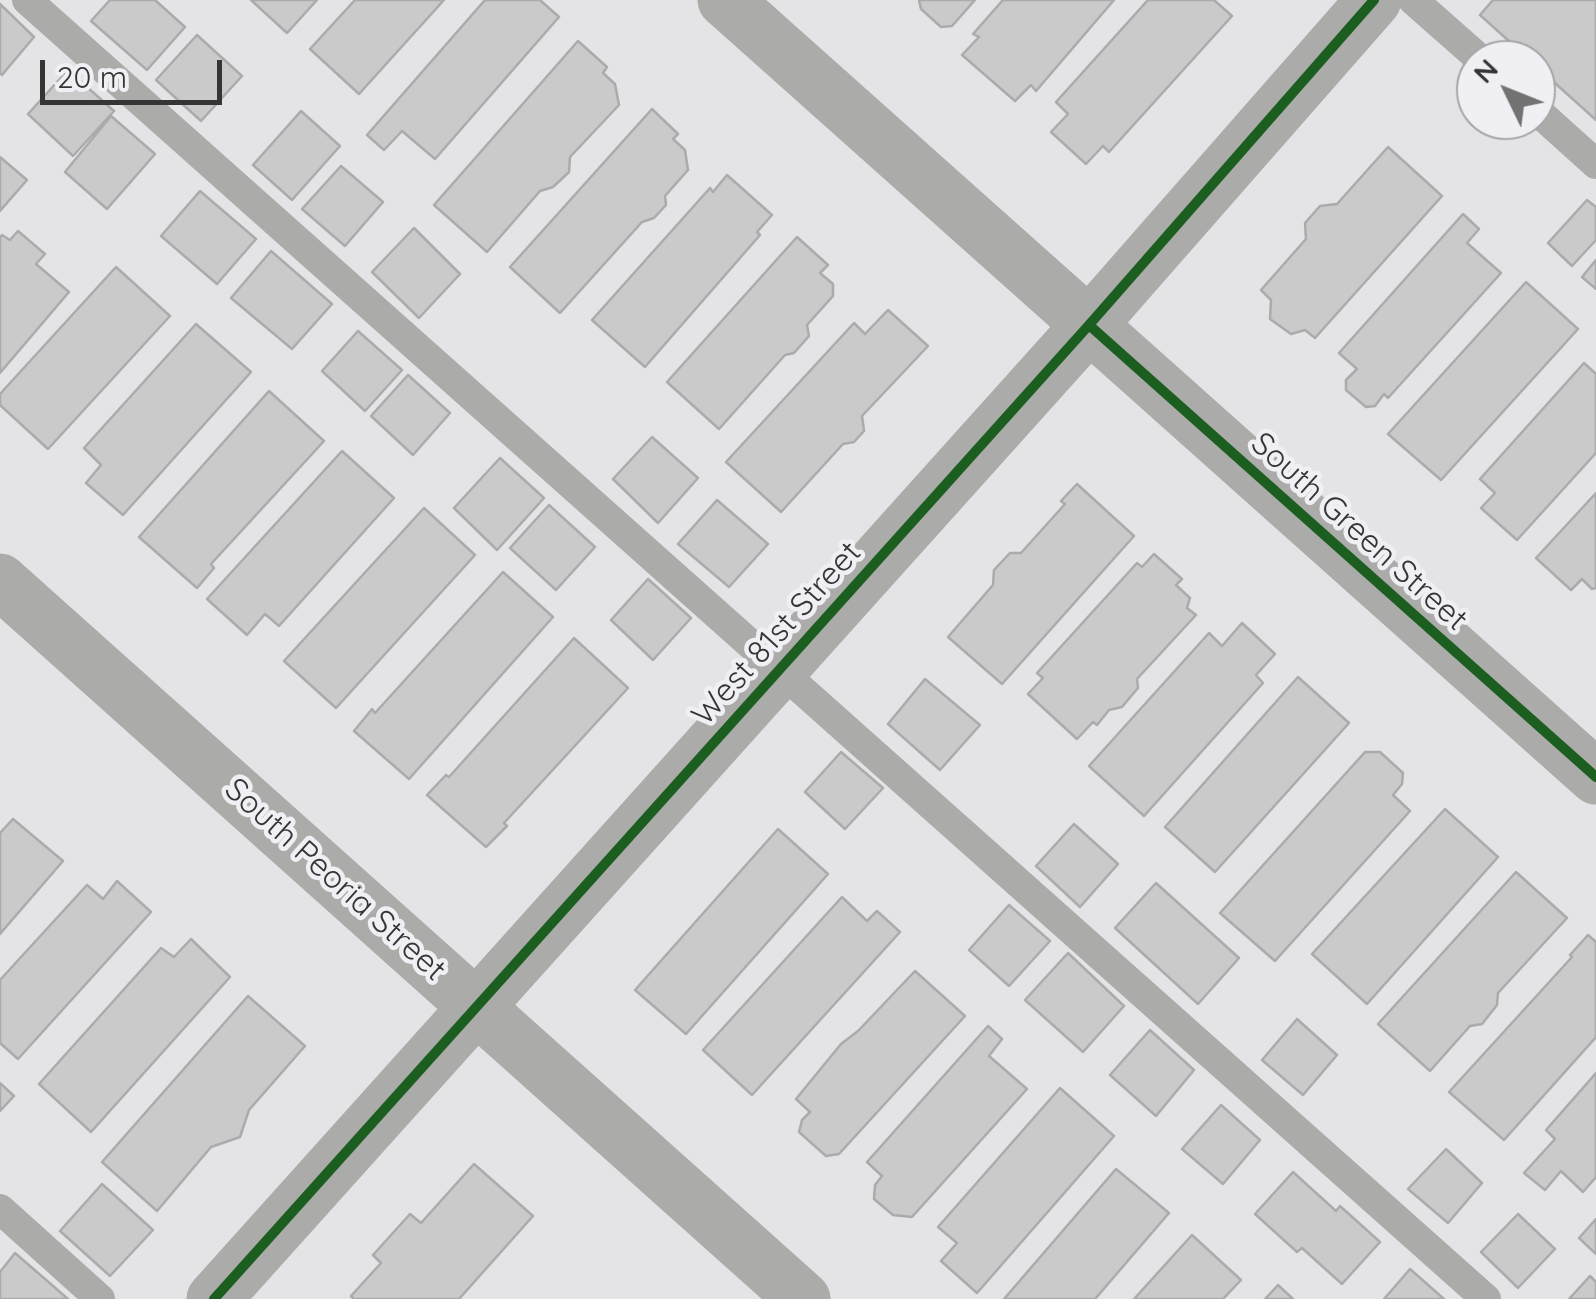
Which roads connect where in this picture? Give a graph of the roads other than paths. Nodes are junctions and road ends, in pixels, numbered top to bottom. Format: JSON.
{"nodes":[{"id":1,"x":27,"y":0,"type":"edge"},
{"id":2,"x":724,"y":0,"type":"edge"},
{"id":3,"x":1374,"y":0,"type":"edge"},
{"id":4,"x":1413,"y":0,"type":"edge"},
{"id":5,"x":1458,"y":40,"type":"edge"},
{"id":6,"x":1556,"y":128,"type":"edge"},
{"id":7,"x":1596,"y":164,"type":"edge"},
{"id":8,"x":1089,"y":324,"type":"junction"},
{"id":9,"x":0,"y":581,"type":"edge"},
{"id":10,"x":778,"y":671,"type":"junction"},
{"id":11,"x":1596,"y":777,"type":"edge"},
{"id":12,"x":476,"y":1007,"type":"junction"},
{"id":13,"x":0,"y":1209,"type":"edge"},
{"id":14,"x":100,"y":1299,"type":"edge"},
{"id":15,"x":214,"y":1299,"type":"edge"},
{"id":16,"x":803,"y":1299,"type":"edge"},
{"id":17,"x":1486,"y":1299,"type":"edge"}],
"edges":[{"from":1,"to":10,"type":"lane"},
{"from":2,"to":8,"type":"street","name":"South Green Street"},
{"from":3,"to":8,"type":"street","name":"West 81st Street"},
{"from":4,"to":5,"type":"lane"},
{"from":6,"to":7,"type":"lane"},
{"from":8,"to":10,"type":"street","name":"West 81st Street"},
{"from":8,"to":11,"type":"street","name":"South Green Street"},
{"from":9,"to":12,"type":"street","name":"South Peoria Street"},
{"from":10,"to":12,"type":"street","name":"West 81st Street"},
{"from":10,"to":17,"type":"lane"},
{"from":12,"to":15,"type":"street","name":"West 81st Street"},
{"from":12,"to":16,"type":"street","name":"South Peoria Street"},
{"from":13,"to":14,"type":"lane"}]}
